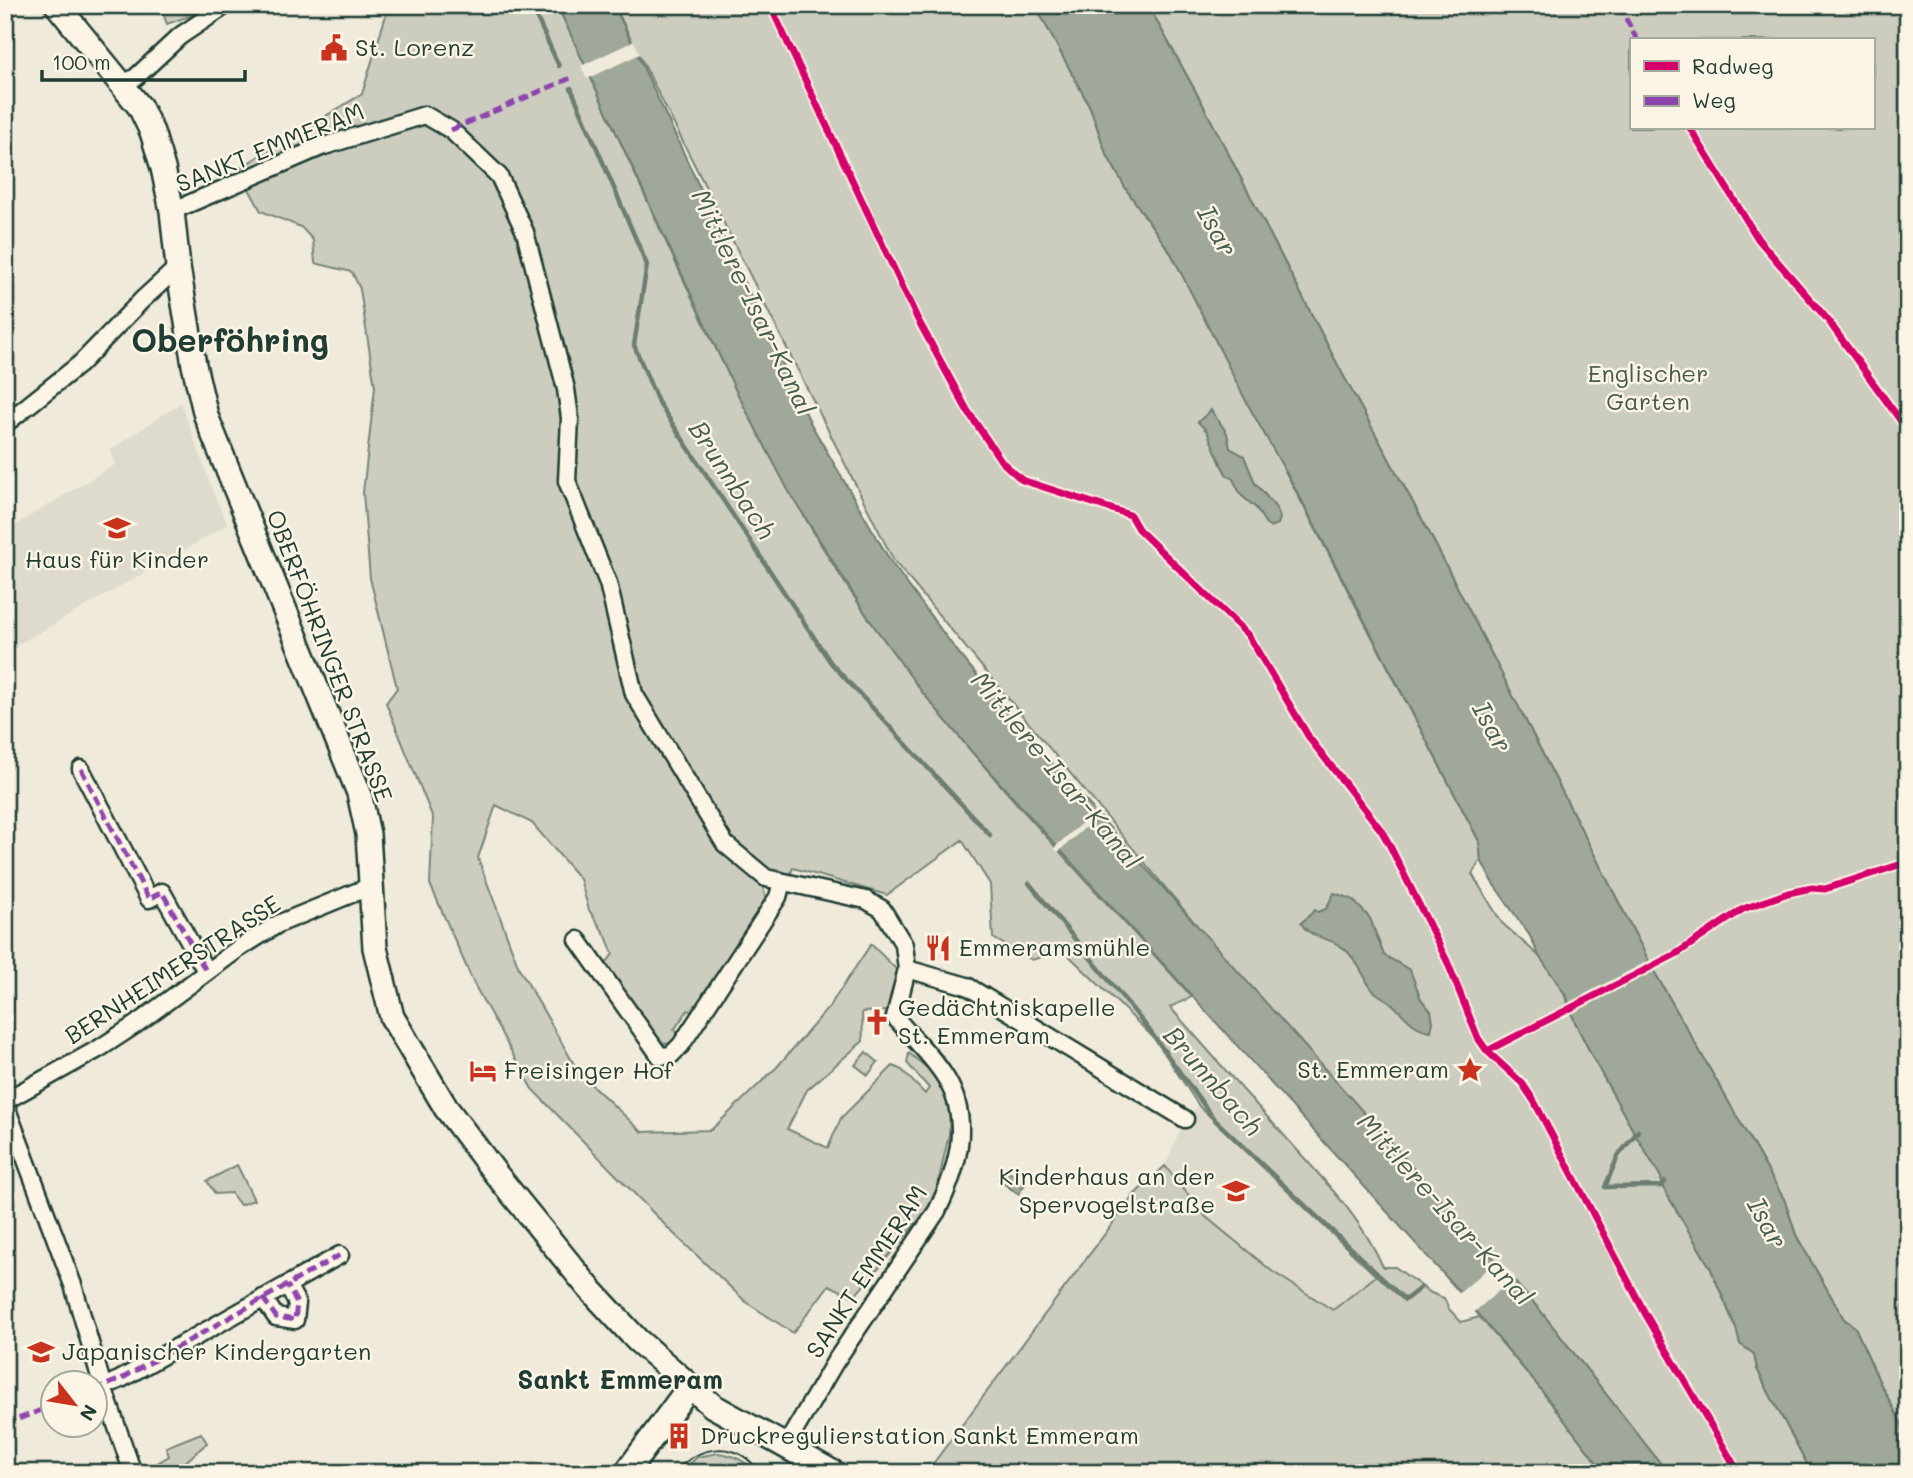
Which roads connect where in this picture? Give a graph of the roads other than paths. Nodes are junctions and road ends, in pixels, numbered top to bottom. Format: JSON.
{"nodes":[{"id":1,"x":57,"y":5,"type":"edge"},
{"id":2,"x":226,"y":5,"type":"edge"},
{"id":3,"x":122,"y":85,"type":"junction"},
{"id":4,"x":172,"y":211,"type":"junction"},
{"id":5,"x":178,"y":268,"type":"junction"},
{"id":6,"x":5,"y":424,"type":"edge"},
{"id":7,"x":81,"y":769,"type":"dead end"},
{"id":8,"x":782,"y":882,"type":"junction"},
{"id":9,"x":371,"y":886,"type":"junction"},
{"id":10,"x":578,"y":940,"type":"dead end"},
{"id":11,"x":907,"y":969,"type":"junction"},
{"id":12,"x":206,"y":971,"type":"junction"},
{"id":13,"x":5,"y":1103,"type":"edge"},
{"id":14,"x":1185,"y":1119,"type":"dead end"},
{"id":15,"x":340,"y":1255,"type":"dead end"},
{"id":16,"x":287,"y":1285,"type":"junction"},
{"id":17,"x":263,"y":1298,"type":"junction"},
{"id":18,"x":98,"y":1370,"type":"edge"},
{"id":19,"x":108,"y":1384,"type":"edge"},
{"id":20,"x":690,"y":1386,"type":"junction"},
{"id":21,"x":108,"y":1401,"type":"edge"},
{"id":22,"x":785,"y":1447,"type":"junction"},
{"id":23,"x":133,"y":1473,"type":"edge"},
{"id":24,"x":626,"y":1473,"type":"edge"},
{"id":25,"x":834,"y":1473,"type":"edge"}],
"edges":[{"from":1,"to":3,"type":"main road","name":"OBERFÖHRINGER STRASSE"},
{"from":2,"to":3,"type":"street"},
{"from":3,"to":4,"type":"main road","name":"OBERFÖHRINGER STRASSE"},
{"from":4,"to":5,"type":"main road","name":"OBERFÖHRINGER STRASSE"},
{"from":4,"to":8,"type":"street","name":"SANKT EMMERAM"},
{"from":5,"to":6,"type":"street"},
{"from":5,"to":9,"type":"main road","name":"OBERFÖHRINGER STRASSE"},
{"from":7,"to":12,"type":"street"},
{"from":8,"to":10,"type":"street"},
{"from":8,"to":11,"type":"street","name":"SANKT EMMERAM"},
{"from":9,"to":12,"type":"street","name":"BERNHEIMERSTRASSE"},
{"from":9,"to":20,"type":"main road","name":"OBERFÖHRINGER STRASSE"},
{"from":11,"to":14,"type":"street"},
{"from":11,"to":22,"type":"street","name":"SANKT EMMERAM"},
{"from":12,"to":13,"type":"street","name":"BERNHEIMERSTRASSE"},
{"from":13,"to":18,"type":"street"},
{"from":15,"to":16,"type":"street"},
{"from":16,"to":17,"type":"street"},
{"from":16,"to":17,"type":"street"},
{"from":17,"to":19,"type":"street"},
{"from":20,"to":22,"type":"main road","name":"OBERFÖHRINGER STRASSE"},
{"from":20,"to":24,"type":"main road"},
{"from":21,"to":23,"type":"street"},
{"from":22,"to":25,"type":"main road","name":"OBERFÖHRINGER STRASSE"}]}
